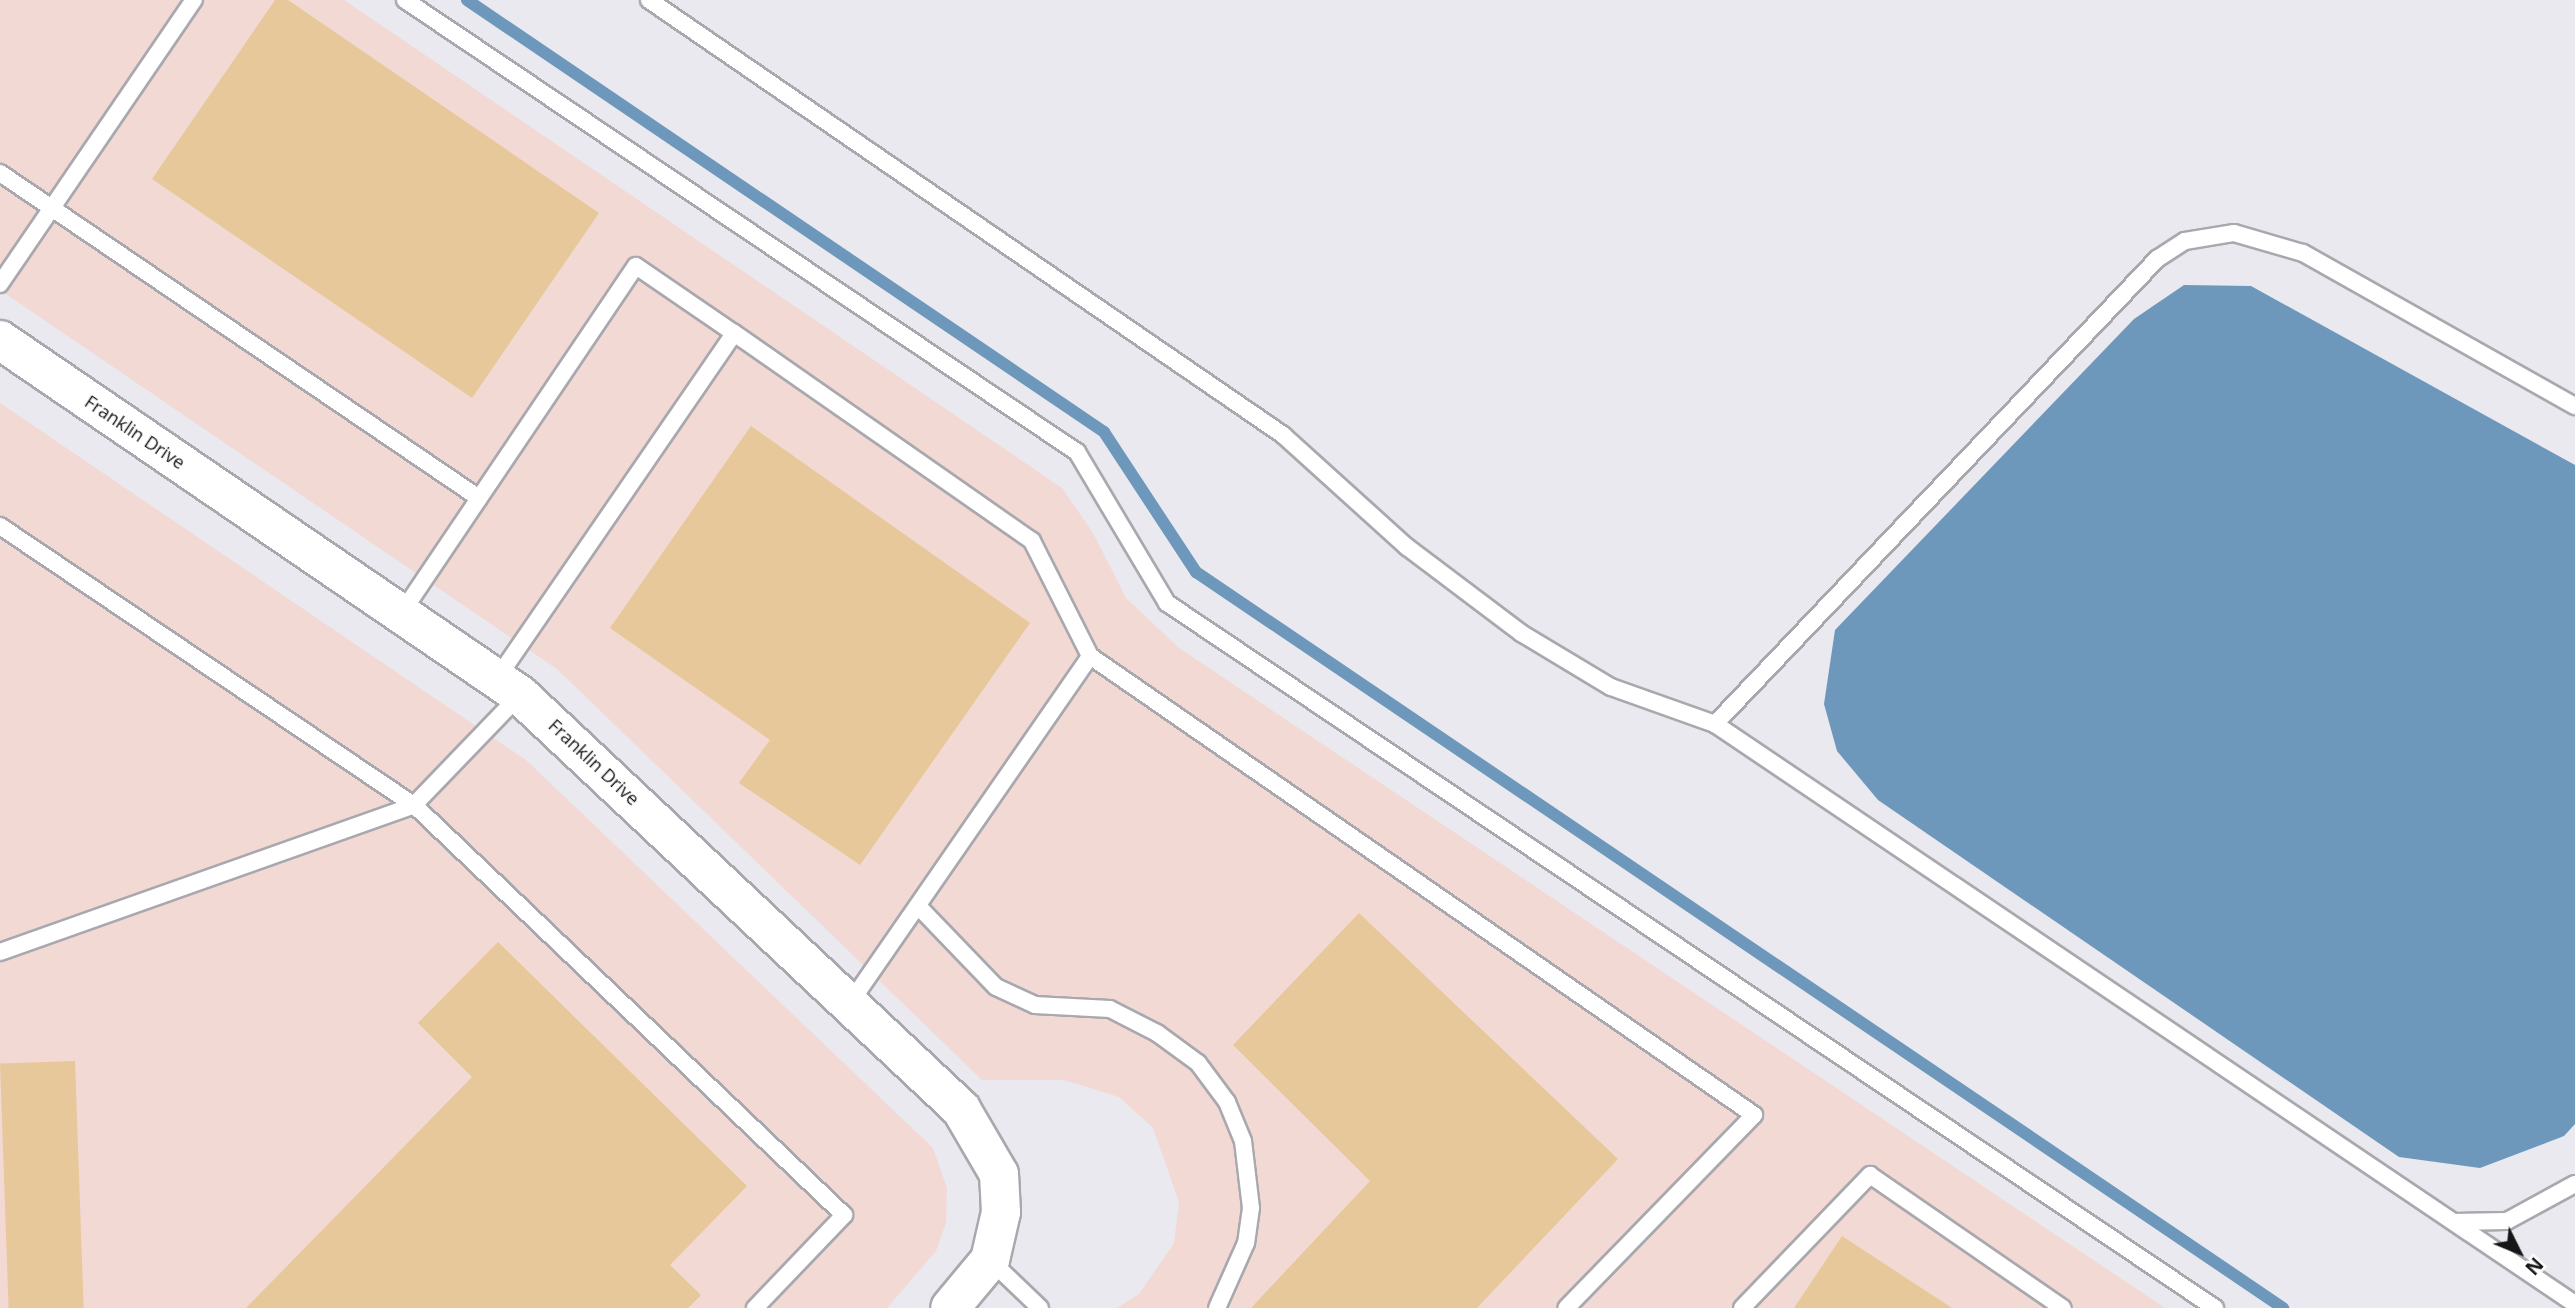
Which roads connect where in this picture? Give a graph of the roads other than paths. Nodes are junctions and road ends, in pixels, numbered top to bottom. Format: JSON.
{"nodes":[{"id":1,"x":194,"y":0,"type":"edge"},
{"id":2,"x":405,"y":0,"type":"edge"},
{"id":3,"x":649,"y":0,"type":"edge"},
{"id":4,"x":0,"y":173,"type":"edge"},
{"id":5,"x":52,"y":208,"type":"junction"},
{"id":6,"x":0,"y":284,"type":"edge"},
{"id":7,"x":734,"y":333,"type":"junction"},
{"id":8,"x":0,"y":340,"type":"edge"},
{"id":9,"x":2575,"y":406,"type":"edge"},
{"id":10,"x":479,"y":498,"type":"junction"},
{"id":11,"x":0,"y":526,"type":"edge"},
{"id":12,"x":403,"y":611,"type":"junction"},
{"id":13,"x":1090,"y":656,"type":"junction"},
{"id":14,"x":509,"y":686,"type":"junction"},
{"id":15,"x":1715,"y":724,"type":"junction"},
{"id":16,"x":414,"y":804,"type":"junction"},
{"id":17,"x":918,"y":906,"type":"junction"},
{"id":18,"x":0,"y":952,"type":"edge"},
{"id":19,"x":850,"y":1003,"type":"junction"},
{"id":20,"x":2575,"y":1184,"type":"edge"},
{"id":21,"x":2454,"y":1222,"type":"junction"},
{"id":22,"x":990,"y":1260,"type":"junction"},
{"id":23,"x":2575,"y":1304,"type":"edge"},
{"id":24,"x":755,"y":1308,"type":"edge"},
{"id":25,"x":950,"y":1308,"type":"edge"},
{"id":26,"x":1040,"y":1308,"type":"edge"},
{"id":27,"x":1217,"y":1308,"type":"edge"},
{"id":28,"x":1566,"y":1308,"type":"edge"},
{"id":29,"x":1742,"y":1308,"type":"edge"},
{"id":30,"x":2063,"y":1308,"type":"edge"},
{"id":31,"x":2215,"y":1308,"type":"edge"}],
"edges":[{"from":1,"to":5,"type":"lane"},
{"from":2,"to":31,"type":"lane"},
{"from":3,"to":15,"type":"lane"},
{"from":4,"to":5,"type":"lane"},
{"from":5,"to":6,"type":"lane"},
{"from":5,"to":10,"type":"lane"},
{"from":7,"to":10,"type":"lane"},
{"from":7,"to":13,"type":"lane"},
{"from":7,"to":14,"type":"lane"},
{"from":8,"to":12,"type":"street","name":"Franklin Drive"},
{"from":9,"to":15,"type":"lane"},
{"from":10,"to":12,"type":"lane"},
{"from":11,"to":16,"type":"lane"},
{"from":12,"to":14,"type":"street","name":"Franklin Drive"},
{"from":13,"to":17,"type":"lane"},
{"from":13,"to":28,"type":"lane"},
{"from":14,"to":16,"type":"lane"},
{"from":14,"to":19,"type":"street","name":"Franklin Drive"},
{"from":15,"to":21,"type":"lane"},
{"from":16,"to":18,"type":"lane"},
{"from":16,"to":24,"type":"lane"},
{"from":17,"to":19,"type":"lane"},
{"from":17,"to":27,"type":"lane"},
{"from":19,"to":22,"type":"street","name":"Franklin Drive"},
{"from":20,"to":21,"type":"lane"},
{"from":21,"to":23,"type":"lane"},
{"from":22,"to":25,"type":"street","name":"Franklin Drive"},
{"from":22,"to":26,"type":"lane"},
{"from":29,"to":30,"type":"lane"}]}
